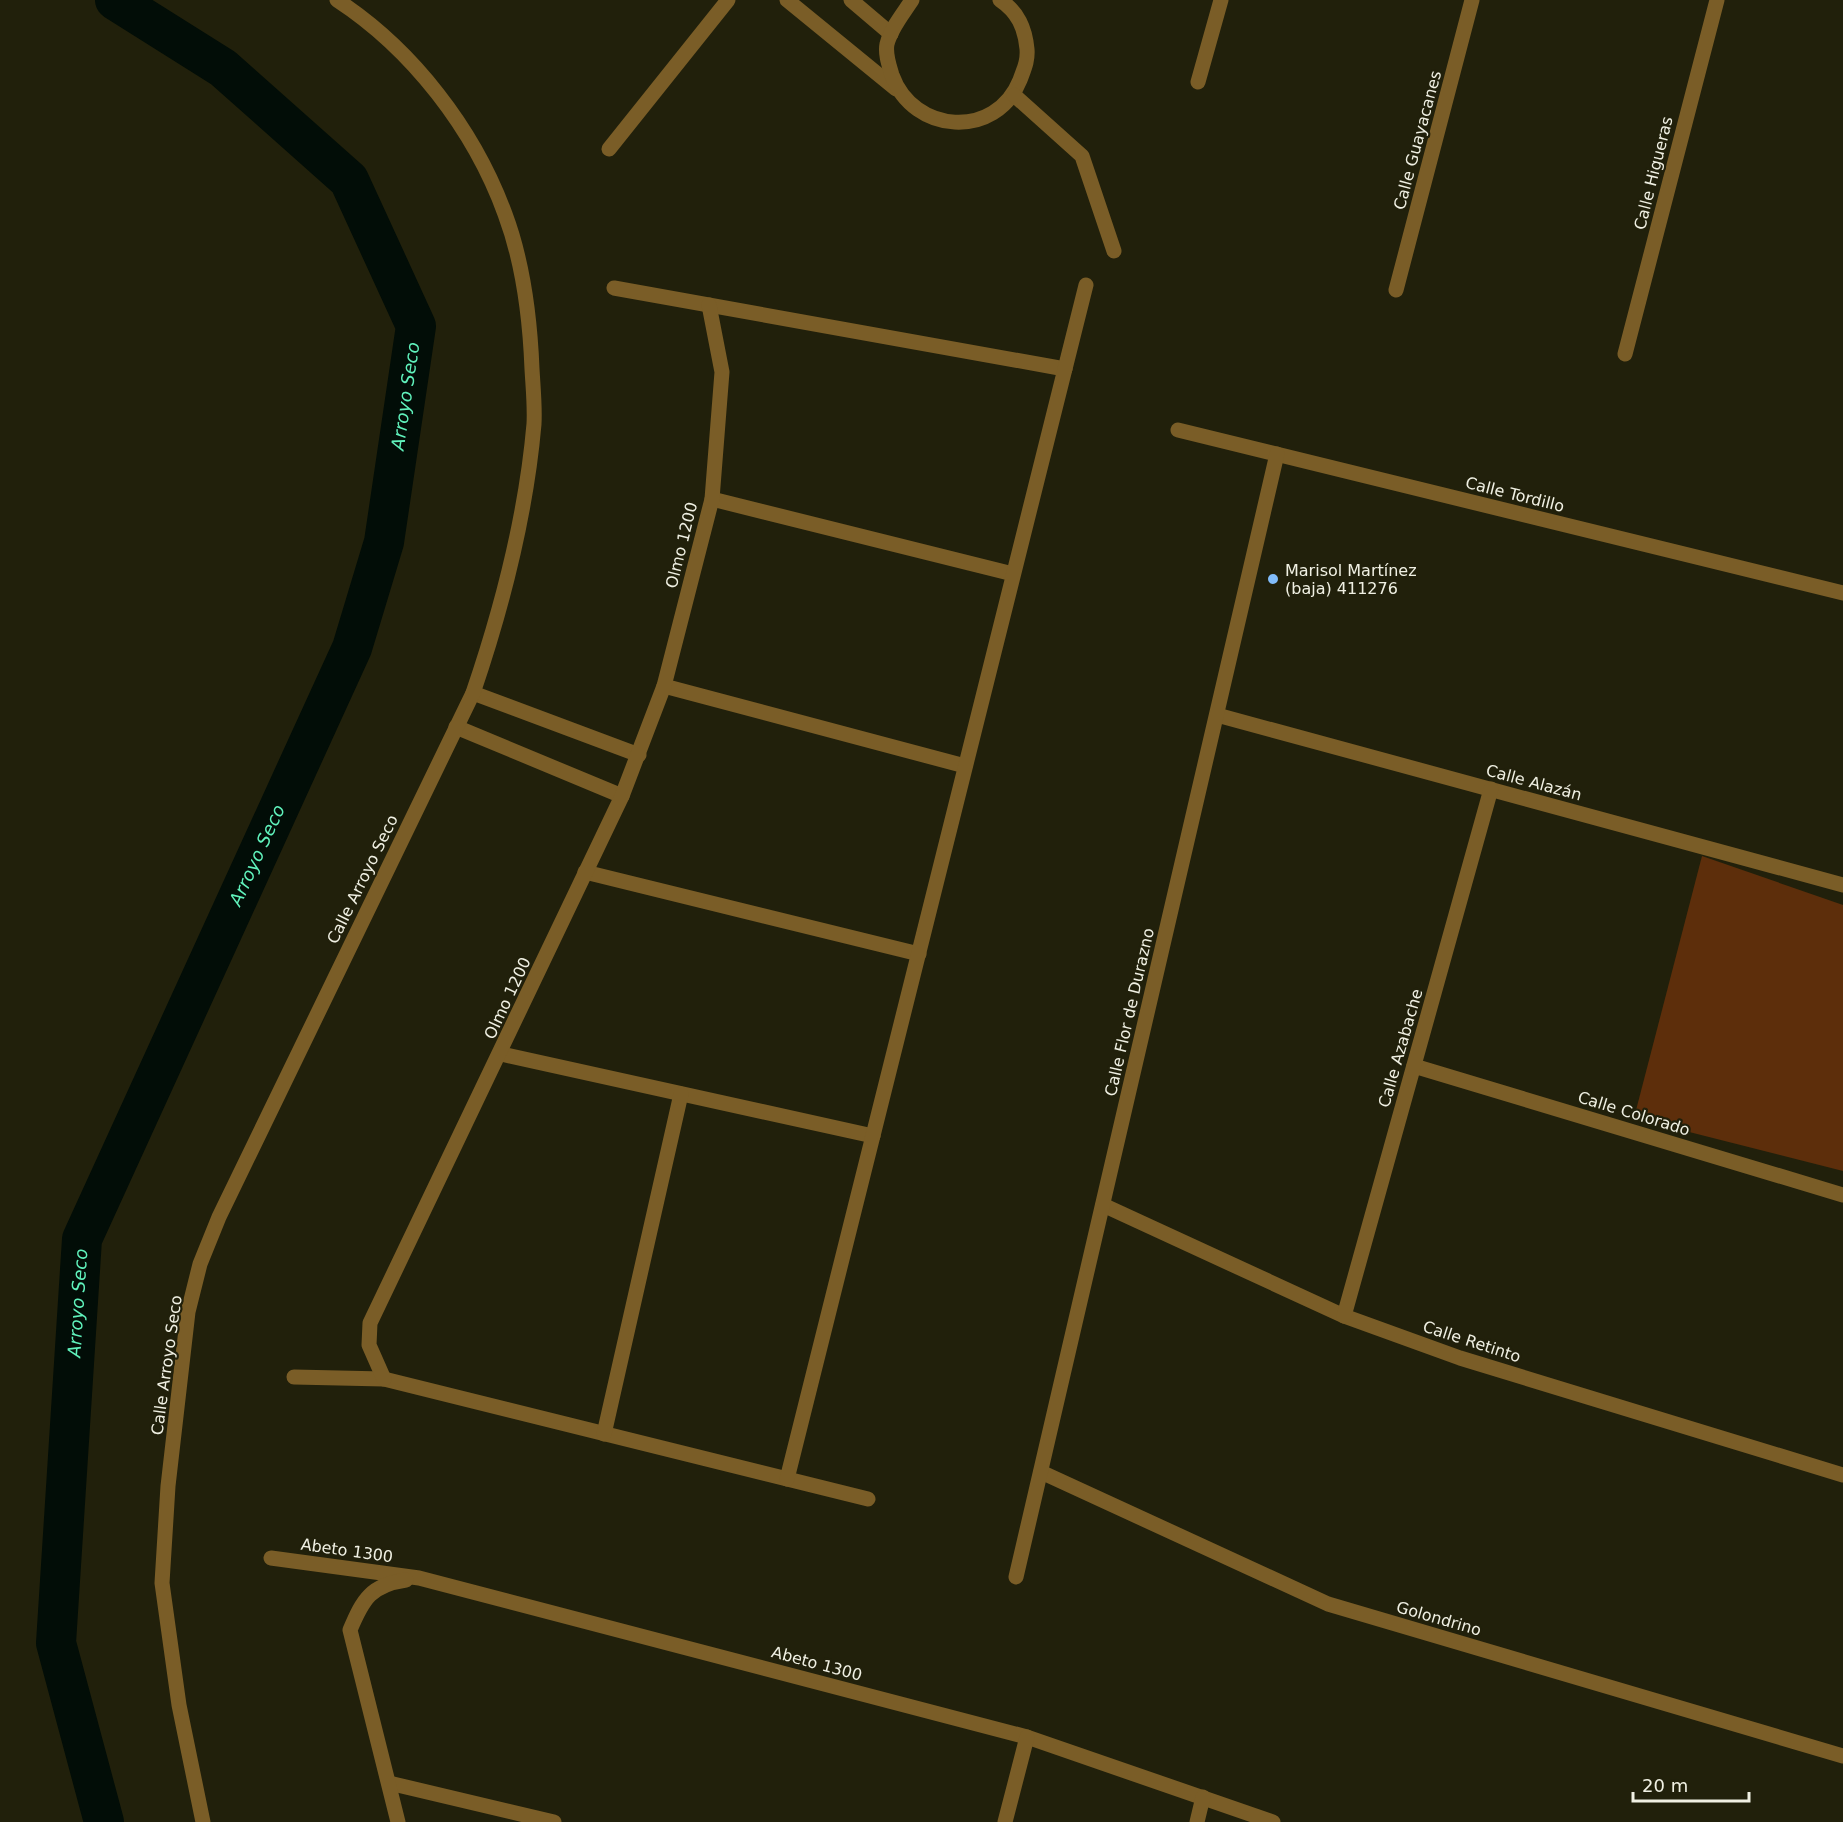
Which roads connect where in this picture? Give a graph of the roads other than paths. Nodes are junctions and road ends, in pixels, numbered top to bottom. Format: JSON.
{"nodes":[{"id":1,"x":337,"y":0,"type":"edge"},
{"id":2,"x":728,"y":0,"type":"edge"},
{"id":3,"x":787,"y":0,"type":"edge"},
{"id":4,"x":851,"y":0,"type":"edge"},
{"id":5,"x":912,"y":0,"type":"edge"},
{"id":6,"x":1000,"y":0,"type":"edge"},
{"id":7,"x":1221,"y":0,"type":"edge"},
{"id":8,"x":1472,"y":0,"type":"edge"},
{"id":9,"x":1717,"y":0,"type":"edge"},
{"id":10,"x":891,"y":34,"type":"junction"},
{"id":11,"x":1198,"y":82,"type":"dead end"},
{"id":12,"x":897,"y":90,"type":"junction"},
{"id":13,"x":1014,"y":95,"type":"junction"},
{"id":14,"x":609,"y":149,"type":"dead end"},
{"id":15,"x":1114,"y":250,"type":"dead end"},
{"id":16,"x":1086,"y":285,"type":"dead end"},
{"id":17,"x":614,"y":288,"type":"dead end"},
{"id":18,"x":1396,"y":290,"type":"dead end"},
{"id":19,"x":709,"y":305,"type":"junction"},
{"id":20,"x":1625,"y":354,"type":"dead end"},
{"id":21,"x":1065,"y":369,"type":"junction"},
{"id":22,"x":1178,"y":430,"type":"dead end"},
{"id":23,"x":1277,"y":454,"type":"junction"},
{"id":24,"x":712,"y":499,"type":"junction"},
{"id":25,"x":1013,"y":574,"type":"junction"},
{"id":26,"x":1843,"y":593,"type":"edge"},
{"id":27,"x":664,"y":686,"type":"junction"},
{"id":28,"x":473,"y":693,"type":"junction"},
{"id":29,"x":1216,"y":715,"type":"junction"},
{"id":30,"x":456,"y":727,"type":"junction"},
{"id":31,"x":639,"y":755,"type":"junction"},
{"id":32,"x":965,"y":766,"type":"junction"},
{"id":33,"x":1491,"y":789,"type":"junction"},
{"id":34,"x":622,"y":796,"type":"junction"},
{"id":35,"x":585,"y":872,"type":"junction"},
{"id":36,"x":1843,"y":885,"type":"edge"},
{"id":37,"x":920,"y":954,"type":"junction"},
{"id":38,"x":501,"y":1054,"type":"junction"},
{"id":39,"x":1414,"y":1066,"type":"junction"},
{"id":40,"x":681,"y":1094,"type":"junction"},
{"id":41,"x":873,"y":1136,"type":"junction"},
{"id":42,"x":1843,"y":1195,"type":"edge"},
{"id":43,"x":1103,"y":1205,"type":"junction"},
{"id":44,"x":1344,"y":1316,"type":"junction"},
{"id":45,"x":294,"y":1377,"type":"dead end"},
{"id":46,"x":384,"y":1379,"type":"junction"},
{"id":47,"x":604,"y":1434,"type":"junction"},
{"id":48,"x":1041,"y":1472,"type":"junction"},
{"id":49,"x":1843,"y":1475,"type":"edge"},
{"id":50,"x":787,"y":1479,"type":"junction"},
{"id":51,"x":868,"y":1499,"type":"dead end"},
{"id":52,"x":271,"y":1558,"type":"dead end"},
{"id":53,"x":1016,"y":1577,"type":"dead end"},
{"id":54,"x":418,"y":1578,"type":"junction"},
{"id":55,"x":1027,"y":1737,"type":"junction"},
{"id":56,"x":1843,"y":1756,"type":"edge"},
{"id":57,"x":389,"y":1783,"type":"junction"},
{"id":58,"x":1203,"y":1797,"type":"junction"},
{"id":59,"x":203,"y":1822,"type":"edge"},
{"id":60,"x":398,"y":1822,"type":"edge"},
{"id":61,"x":554,"y":1822,"type":"edge"},
{"id":62,"x":1005,"y":1822,"type":"edge"},
{"id":63,"x":1197,"y":1822,"type":"edge"},
{"id":64,"x":1272,"y":1822,"type":"edge"}],
"edges":[{"from":1,"to":28,"type":"street","name":"Calle Arroyo Seco"},
{"from":2,"to":14,"type":"street"},
{"from":3,"to":12,"type":"street"},
{"from":4,"to":10,"type":"street"},
{"from":5,"to":10,"type":"street"},
{"from":6,"to":13,"type":"street"},
{"from":7,"to":11,"type":"street"},
{"from":8,"to":18,"type":"street","name":"Calle Guayacanes"},
{"from":9,"to":20,"type":"street","name":"Calle Higueras"},
{"from":10,"to":12,"type":"street"},
{"from":12,"to":13,"type":"street"},
{"from":13,"to":15,"type":"street"},
{"from":16,"to":21,"type":"street"},
{"from":17,"to":19,"type":"street"},
{"from":19,"to":21,"type":"street"},
{"from":19,"to":24,"type":"street","name":"Olmo 1200"},
{"from":21,"to":25,"type":"street"},
{"from":22,"to":23,"type":"street","name":"Calle Tordillo"},
{"from":23,"to":26,"type":"street","name":"Calle Tordillo"},
{"from":23,"to":29,"type":"street","name":"Calle Flor de Durazno"},
{"from":24,"to":25,"type":"street"},
{"from":24,"to":27,"type":"street","name":"Olmo 1200"},
{"from":25,"to":32,"type":"street"},
{"from":27,"to":31,"type":"street","name":"Olmo 1200"},
{"from":27,"to":32,"type":"street"},
{"from":28,"to":30,"type":"street","name":"Calle Arroyo Seco"},
{"from":28,"to":31,"type":"street"},
{"from":29,"to":33,"type":"street","name":"Calle Alazán"},
{"from":29,"to":43,"type":"street","name":"Calle Flor de Durazno"},
{"from":30,"to":34,"type":"street"},
{"from":30,"to":59,"type":"street","name":"Calle Arroyo Seco"},
{"from":31,"to":34,"type":"street","name":"Olmo 1200"},
{"from":32,"to":37,"type":"street"},
{"from":33,"to":36,"type":"street","name":"Calle Alazán"},
{"from":33,"to":39,"type":"street","name":"Calle Azabache"},
{"from":34,"to":35,"type":"street","name":"Olmo 1200"},
{"from":35,"to":37,"type":"street"},
{"from":35,"to":38,"type":"street","name":"Olmo 1200"},
{"from":37,"to":41,"type":"street"},
{"from":38,"to":40,"type":"street"},
{"from":38,"to":46,"type":"street","name":"Olmo 1200"},
{"from":39,"to":42,"type":"street","name":"Calle Colorado"},
{"from":39,"to":44,"type":"street","name":"Calle Azabache"},
{"from":40,"to":41,"type":"street"},
{"from":40,"to":47,"type":"street"},
{"from":41,"to":50,"type":"street"},
{"from":43,"to":44,"type":"street","name":"Calle Retinto"},
{"from":43,"to":48,"type":"street","name":"Calle Flor de Durazno"},
{"from":44,"to":49,"type":"street","name":"Calle Retinto"},
{"from":45,"to":46,"type":"street"},
{"from":46,"to":47,"type":"street"},
{"from":47,"to":50,"type":"street"},
{"from":48,"to":53,"type":"street","name":"Calle Flor de Durazno"},
{"from":48,"to":56,"type":"street","name":"Golondrino"},
{"from":50,"to":51,"type":"street"},
{"from":52,"to":54,"type":"street","name":"Abeto 1300"},
{"from":54,"to":55,"type":"street","name":"Abeto 1300"},
{"from":54,"to":57,"type":"street","name":"Abeto 1300"},
{"from":55,"to":58,"type":"street","name":"Abeto 1300"},
{"from":55,"to":62,"type":"street"},
{"from":57,"to":60,"type":"street","name":"Abeto 1300"},
{"from":57,"to":61,"type":"street"},
{"from":58,"to":63,"type":"street"},
{"from":58,"to":64,"type":"street","name":"Abeto 1300"}]}
